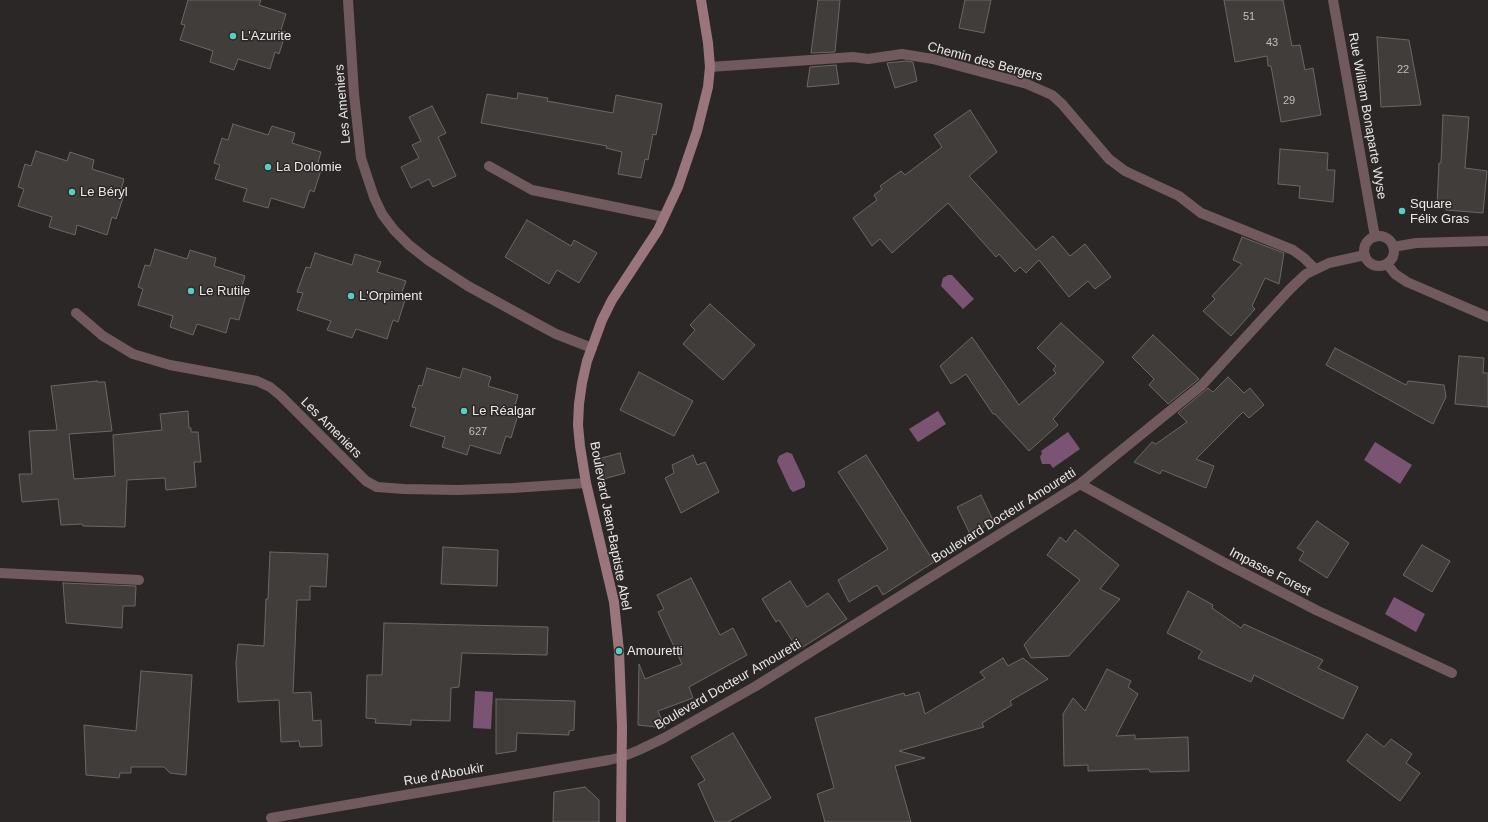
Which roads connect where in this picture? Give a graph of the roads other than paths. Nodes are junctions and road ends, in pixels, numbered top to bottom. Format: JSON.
{"nodes":[{"id":1,"x":348,"y":0,"type":"edge"},
{"id":2,"x":701,"y":0,"type":"edge"},
{"id":3,"x":1333,"y":0,"type":"edge"},
{"id":4,"x":710,"y":67,"type":"junction"},
{"id":5,"x":489,"y":166,"type":"dead end"},
{"id":6,"x":664,"y":217,"type":"junction"},
{"id":7,"x":1375,"y":237,"type":"junction"},
{"id":8,"x":1488,"y":241,"type":"edge"},
{"id":9,"x":1394,"y":247,"type":"junction"},
{"id":10,"x":1365,"y":255,"type":"junction"},
{"id":11,"x":1387,"y":264,"type":"junction"},
{"id":12,"x":1316,"y":270,"type":"junction"},
{"id":13,"x":76,"y":314,"type":"dead end"},
{"id":14,"x":1488,"y":318,"type":"edge"},
{"id":15,"x":592,"y":348,"type":"junction"},
{"id":16,"x":586,"y":483,"type":"junction"},
{"id":17,"x":1080,"y":484,"type":"junction"},
{"id":18,"x":0,"y":573,"type":"edge"},
{"id":19,"x":139,"y":580,"type":"dead end"},
{"id":20,"x":1452,"y":673,"type":"dead end"},
{"id":21,"x":622,"y":757,"type":"junction"},
{"id":22,"x":271,"y":818,"type":"dead end"},
{"id":23,"x":621,"y":822,"type":"edge"}],
"edges":[{"from":1,"to":15,"type":"street","name":"Les Ameniers"},
{"from":2,"to":4,"type":"street","name":"Boulevard Jean-Baptiste Abel"},
{"from":3,"to":7,"type":"street","name":"Rue William Bonaparte Wyse"},
{"from":4,"to":6,"type":"street","name":"Boulevard Jean-Baptiste Abel"},
{"from":4,"to":12,"type":"street","name":"Chemin des Bergers"},
{"from":5,"to":6,"type":"street"},
{"from":6,"to":15,"type":"street","name":"Boulevard Jean-Baptiste Abel"},
{"from":7,"to":9,"type":"street"},
{"from":7,"to":10,"type":"street"},
{"from":8,"to":9,"type":"street"},
{"from":9,"to":11,"type":"street"},
{"from":10,"to":11,"type":"street"},
{"from":10,"to":12,"type":"street","name":"Boulevard Docteur Amouretti"},
{"from":11,"to":14,"type":"street"},
{"from":12,"to":17,"type":"street","name":"Boulevard Docteur Amouretti"},
{"from":13,"to":16,"type":"street","name":"Les Ameniers"},
{"from":15,"to":16,"type":"street","name":"Boulevard Jean-Baptiste Abel"},
{"from":16,"to":21,"type":"street","name":"Boulevard Jean-Baptiste Abel"},
{"from":17,"to":20,"type":"street","name":"Impasse Forest"},
{"from":17,"to":21,"type":"street","name":"Boulevard Docteur Amouretti"},
{"from":18,"to":19,"type":"street"},
{"from":21,"to":22,"type":"street","name":"Rue d'Aboukir"},
{"from":21,"to":23,"type":"street","name":"Boulevard Jean-Baptiste Abel"}]}
